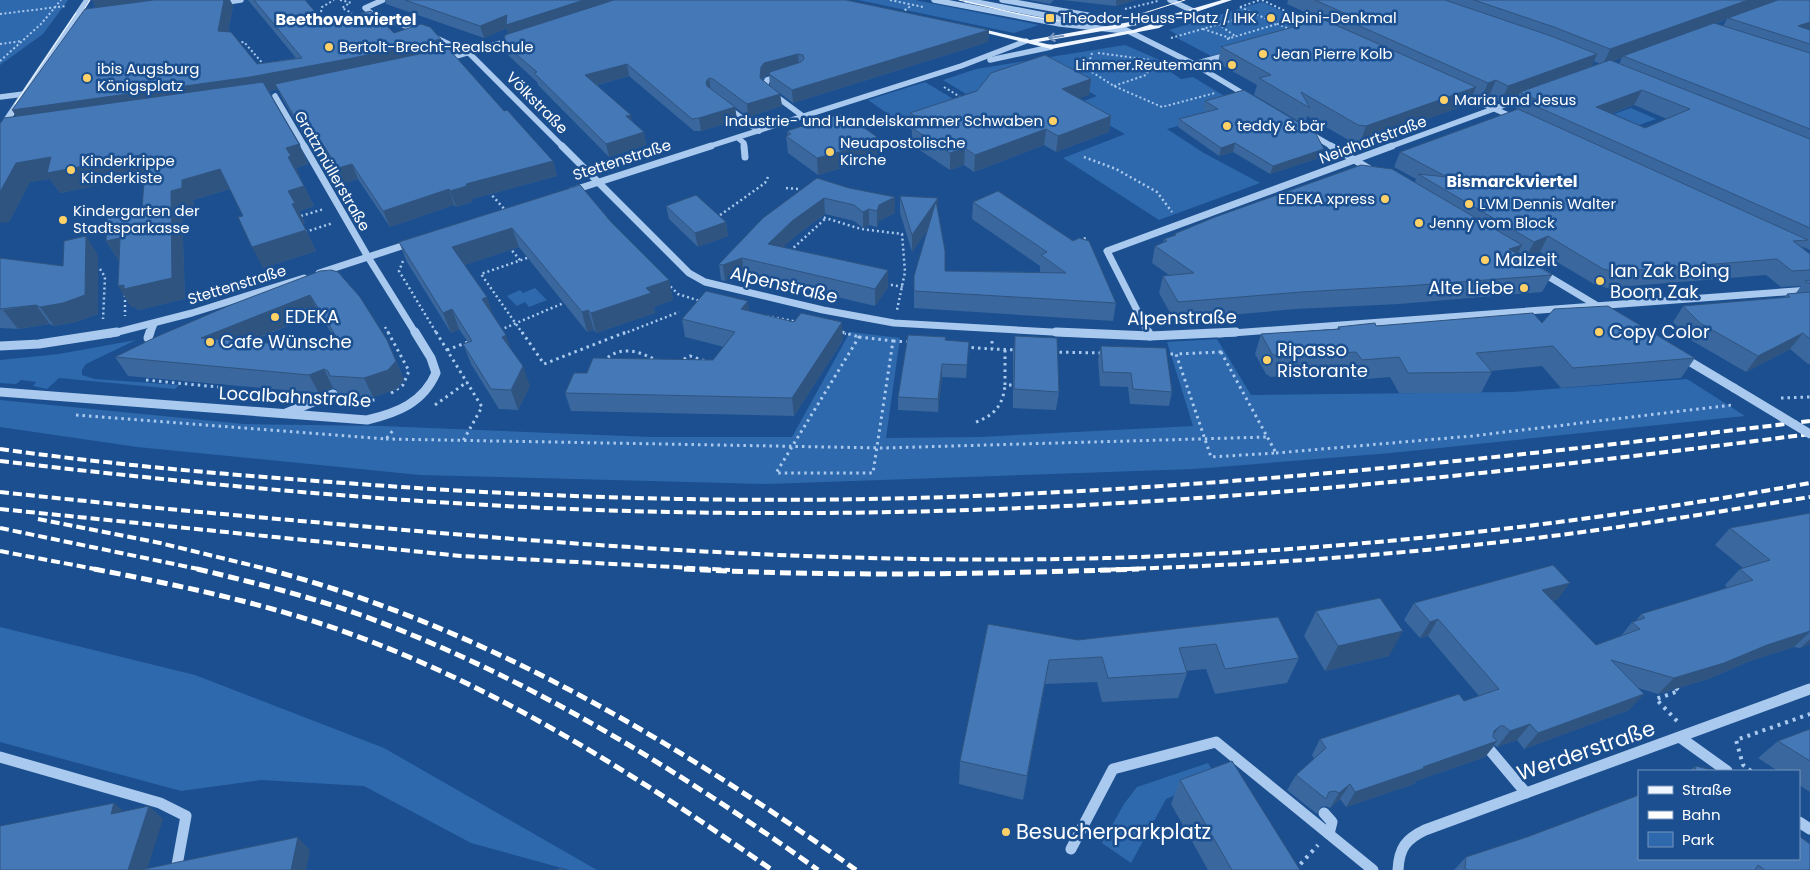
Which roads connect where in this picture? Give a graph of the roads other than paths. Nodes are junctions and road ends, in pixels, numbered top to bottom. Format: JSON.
{"nodes":[{"id":1,"x":241,"y":0,"type":"edge"},
{"id":2,"x":383,"y":0,"type":"edge"},
{"id":3,"x":934,"y":0,"type":"edge"},
{"id":4,"x":966,"y":0,"type":"edge"},
{"id":5,"x":1002,"y":0,"type":"edge"},
{"id":6,"x":1170,"y":0,"type":"edge"},
{"id":7,"x":1228,"y":0,"type":"edge"},
{"id":8,"x":85,"y":2,"type":"edge"},
{"id":9,"x":1055,"y":3,"type":"dead end"},
{"id":10,"x":213,"y":4,"type":"edge"},
{"id":11,"x":1052,"y":9,"type":"junction"},
{"id":12,"x":1193,"y":11,"type":"junction"},
{"id":13,"x":1175,"y":16,"type":"junction"},
{"id":14,"x":1108,"y":21,"type":"junction"},
{"id":15,"x":1120,"y":26,"type":"junction"},
{"id":16,"x":968,"y":28,"type":"edge"},
{"id":17,"x":1102,"y":29,"type":"junction"},
{"id":18,"x":1133,"y":32,"type":"junction"},
{"id":19,"x":521,"y":38,"type":"edge"},
{"id":20,"x":1026,"y":41,"type":"junction"},
{"id":21,"x":1051,"y":47,"type":"junction"},
{"id":22,"x":1237,"y":52,"type":"edge"},
{"id":23,"x":470,"y":54,"type":"junction"},
{"id":24,"x":442,"y":60,"type":"edge"},
{"id":25,"x":1194,"y":64,"type":"junction"},
{"id":26,"x":961,"y":66,"type":"junction"},
{"id":27,"x":786,"y":74,"type":"edge"},
{"id":28,"x":1454,"y":90,"type":"edge"},
{"id":29,"x":24,"y":94,"type":"junction"},
{"id":30,"x":284,"y":94,"type":"edge"},
{"id":31,"x":1534,"y":94,"type":"edge"},
{"id":32,"x":275,"y":96,"type":"junction"},
{"id":33,"x":0,"y":98,"type":"edge"},
{"id":34,"x":266,"y":98,"type":"edge"},
{"id":35,"x":1254,"y":100,"type":"edge"},
{"id":36,"x":720,"y":101,"type":"edge"},
{"id":37,"x":1495,"y":109,"type":"junction"},
{"id":38,"x":804,"y":117,"type":"junction"},
{"id":39,"x":1526,"y":123,"type":"edge"},
{"id":40,"x":1299,"y":127,"type":"edge"},
{"id":41,"x":0,"y":129,"type":"edge"},
{"id":42,"x":759,"y":131,"type":"junction"},
{"id":43,"x":10,"y":133,"type":"edge"},
{"id":44,"x":0,"y":135,"type":"edge"},
{"id":45,"x":738,"y":138,"type":"junction"},
{"id":46,"x":745,"y":157,"type":"dead end"},
{"id":47,"x":1354,"y":160,"type":"junction"},
{"id":48,"x":1381,"y":176,"type":"edge"},
{"id":49,"x":599,"y":182,"type":"junction"},
{"id":50,"x":562,"y":194,"type":"edge"},
{"id":51,"x":422,"y":240,"type":"edge"},
{"id":52,"x":368,"y":257,"type":"junction"},
{"id":53,"x":1535,"y":268,"type":"edge"},
{"id":54,"x":1810,"y":290,"type":"edge"},
{"id":55,"x":1597,"y":306,"type":"junction"},
{"id":56,"x":1611,"y":314,"type":"edge"},
{"id":57,"x":154,"y":324,"type":"junction"},
{"id":58,"x":1150,"y":336,"type":"junction"},
{"id":59,"x":148,"y":338,"type":"dead end"},
{"id":60,"x":0,"y":346,"type":"edge"},
{"id":61,"x":1674,"y":352,"type":"edge"},
{"id":62,"x":0,"y":392,"type":"edge"},
{"id":63,"x":333,"y":394,"type":"edge"},
{"id":64,"x":284,"y":414,"type":"junction"},
{"id":65,"x":1810,"y":434,"type":"edge"},
{"id":66,"x":1810,"y":689,"type":"edge"},
{"id":67,"x":1685,"y":736,"type":"junction"},
{"id":68,"x":1489,"y":750,"type":"edge"},
{"id":69,"x":0,"y":757,"type":"edge"},
{"id":70,"x":1727,"y":770,"type":"edge"},
{"id":71,"x":1526,"y":793,"type":"junction"},
{"id":72,"x":1324,"y":813,"type":"edge"},
{"id":73,"x":1329,"y":834,"type":"junction"},
{"id":74,"x":1071,"y":849,"type":"dead end"},
{"id":75,"x":177,"y":865,"type":"edge"},
{"id":76,"x":1373,"y":870,"type":"edge"},
{"id":77,"x":1398,"y":870,"type":"edge"}],
"edges":[{"from":1,"to":10,"type":"street"},
{"from":2,"to":23,"type":"street","name":"Völkstraße"},
{"from":3,"to":17,"type":"street"},
{"from":4,"to":14,"type":"street"},
{"from":5,"to":11,"type":"street"},
{"from":6,"to":12,"type":"street"},
{"from":7,"to":12,"type":"main road"},
{"from":8,"to":29,"type":"street"},
{"from":9,"to":11,"type":"street"},
{"from":11,"to":14,"type":"street"},
{"from":12,"to":13,"type":"main road"},
{"from":13,"to":15,"type":"main road"},
{"from":13,"to":18,"type":"main road"},
{"from":14,"to":15,"type":"street"},
{"from":15,"to":17,"type":"main road"},
{"from":15,"to":18,"type":"street"},
{"from":16,"to":20,"type":"main road"},
{"from":17,"to":18,"type":"street"},
{"from":17,"to":20,"type":"main road","one_way":true},
{"from":18,"to":21,"type":"main road"},
{"from":18,"to":25,"type":"street"},
{"from":19,"to":23,"type":"street"},
{"from":20,"to":21,"type":"main road"},
{"from":20,"to":26,"type":"street","name":"Stettenstraße"},
{"from":21,"to":26,"type":"street","name":"Stettenstraße"},
{"from":22,"to":25,"type":"street"},
{"from":23,"to":24,"type":"street"},
{"from":23,"to":49,"type":"street","name":"Völkstraße"},
{"from":25,"to":35,"type":"street"},
{"from":26,"to":38,"type":"street","name":"Stettenstraße"},
{"from":27,"to":38,"type":"street"},
{"from":28,"to":37,"type":"street"},
{"from":29,"to":33,"type":"street"},
{"from":29,"to":41,"type":"street"},
{"from":30,"to":32,"type":"street"},
{"from":31,"to":37,"type":"street","name":"Neidhartstraße"},
{"from":32,"to":34,"type":"street"},
{"from":32,"to":52,"type":"street","name":"Gratzmüllerstraße"},
{"from":36,"to":42,"type":"street"},
{"from":37,"to":39,"type":"street"},
{"from":37,"to":47,"type":"street","name":"Neidhartstraße"},
{"from":38,"to":42,"type":"street","name":"Stettenstraße"},
{"from":40,"to":47,"type":"street"},
{"from":42,"to":45,"type":"street","name":"Stettenstraße"},
{"from":43,"to":44,"type":"street"},
{"from":45,"to":46,"type":"street"},
{"from":45,"to":49,"type":"street","name":"Stettenstraße"},
{"from":47,"to":48,"type":"street"},
{"from":47,"to":58,"type":"street","name":"Neidhartstraße"},
{"from":49,"to":50,"type":"street","name":"Stettenstraße"},
{"from":49,"to":58,"type":"street","name":"Alpenstraße"},
{"from":51,"to":52,"type":"street","name":"Stettenstraße"},
{"from":52,"to":57,"type":"street","name":"Stettenstraße"},
{"from":52,"to":64,"type":"street","name":"Localbahnstraße"},
{"from":53,"to":55,"type":"street"},
{"from":54,"to":55,"type":"street","name":"Alpenstraße"},
{"from":55,"to":56,"type":"street"},
{"from":55,"to":58,"type":"street","name":"Alpenstraße"},
{"from":57,"to":59,"type":"street"},
{"from":57,"to":60,"type":"street","name":"Stettenstraße"},
{"from":61,"to":65,"type":"street","bridge":true},
{"from":62,"to":64,"type":"street","name":"Localbahnstraße"},
{"from":63,"to":64,"type":"street"},
{"from":66,"to":67,"type":"street","name":"Werderstraße"},
{"from":67,"to":70,"type":"street"},
{"from":67,"to":71,"type":"street","name":"Werderstraße"},
{"from":68,"to":71,"type":"street"},
{"from":69,"to":75,"type":"street"},
{"from":71,"to":77,"type":"street","name":"Werderstraße"},
{"from":72,"to":73,"type":"street"},
{"from":73,"to":74,"type":"street"},
{"from":73,"to":76,"type":"street"}]}
